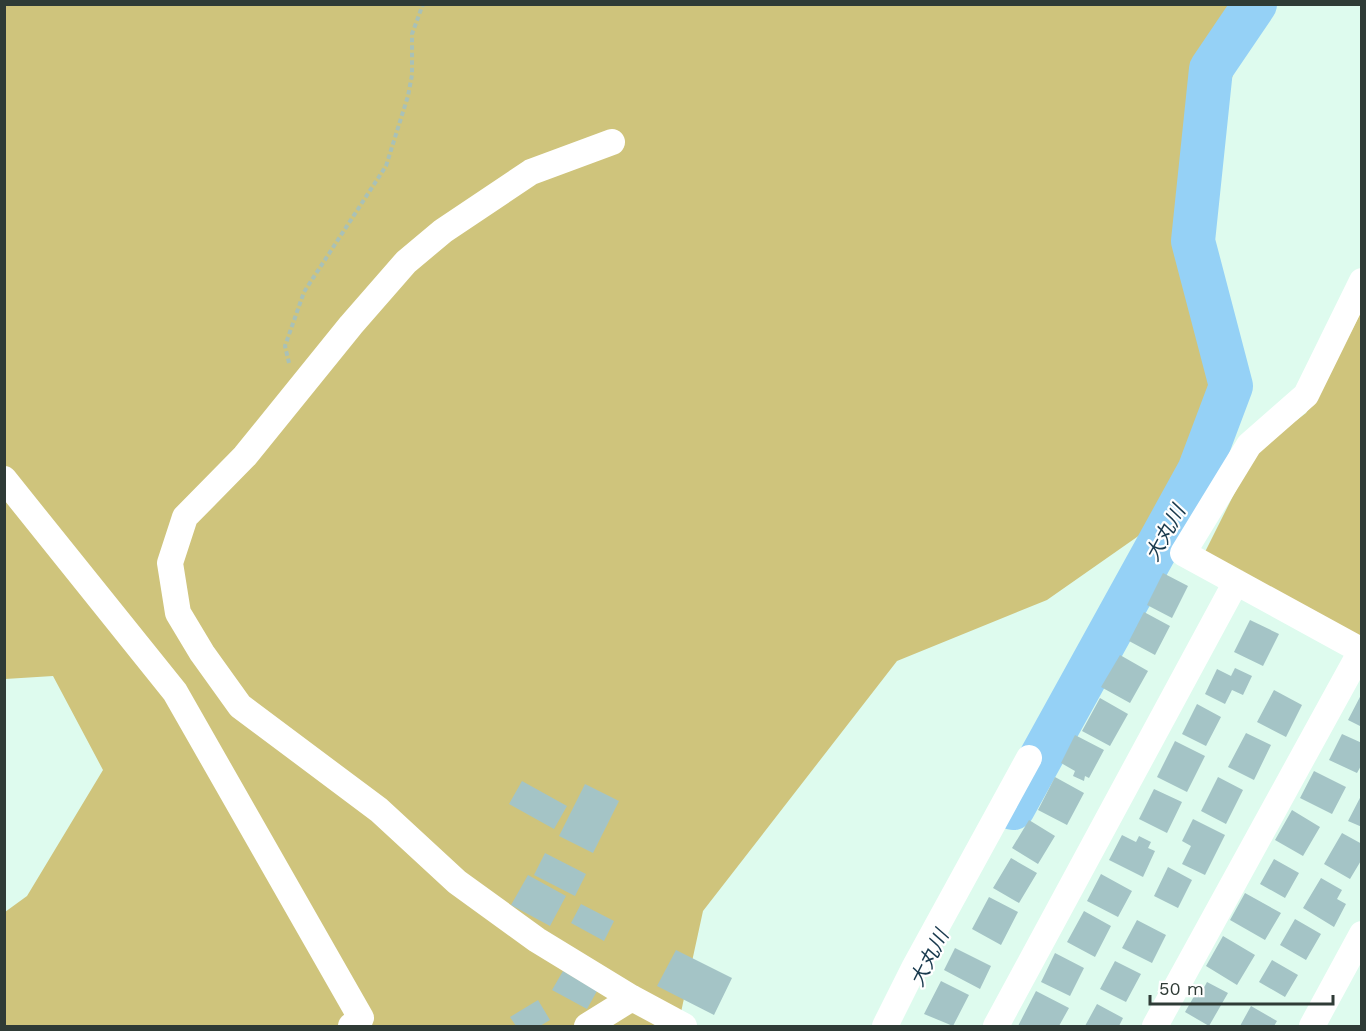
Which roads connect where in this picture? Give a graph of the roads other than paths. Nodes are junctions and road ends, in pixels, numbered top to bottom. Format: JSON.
{"nodes":[{"id":1,"x":612,"y":142,"type":"dead end"},
{"id":2,"x":1362,"y":281,"type":"edge"},
{"id":3,"x":4,"y":480,"type":"edge"},
{"id":4,"x":1236,"y":582,"type":"junction"},
{"id":5,"x":1361,"y":651,"type":"edge"},
{"id":6,"x":1029,"y":758,"type":"dead end"},
{"id":7,"x":1362,"y":934,"type":"edge"},
{"id":8,"x":632,"y":998,"type":"junction"},
{"id":9,"x":351,"y":1026,"type":"edge"},
{"id":10,"x":587,"y":1026,"type":"edge"},
{"id":11,"x":684,"y":1026,"type":"edge"},
{"id":12,"x":885,"y":1026,"type":"edge"},
{"id":13,"x":996,"y":1026,"type":"edge"},
{"id":14,"x":1155,"y":1026,"type":"edge"},
{"id":15,"x":1312,"y":1026,"type":"edge"}],
"edges":[{"from":1,"to":8,"type":"street"},
{"from":2,"to":4,"type":"street"},
{"from":3,"to":9,"type":"street"},
{"from":4,"to":5,"type":"street"},
{"from":4,"to":13,"type":"street"},
{"from":5,"to":14,"type":"street"},
{"from":6,"to":12,"type":"street"},
{"from":7,"to":15,"type":"street"},
{"from":8,"to":10,"type":"street"},
{"from":8,"to":11,"type":"street"}]}
